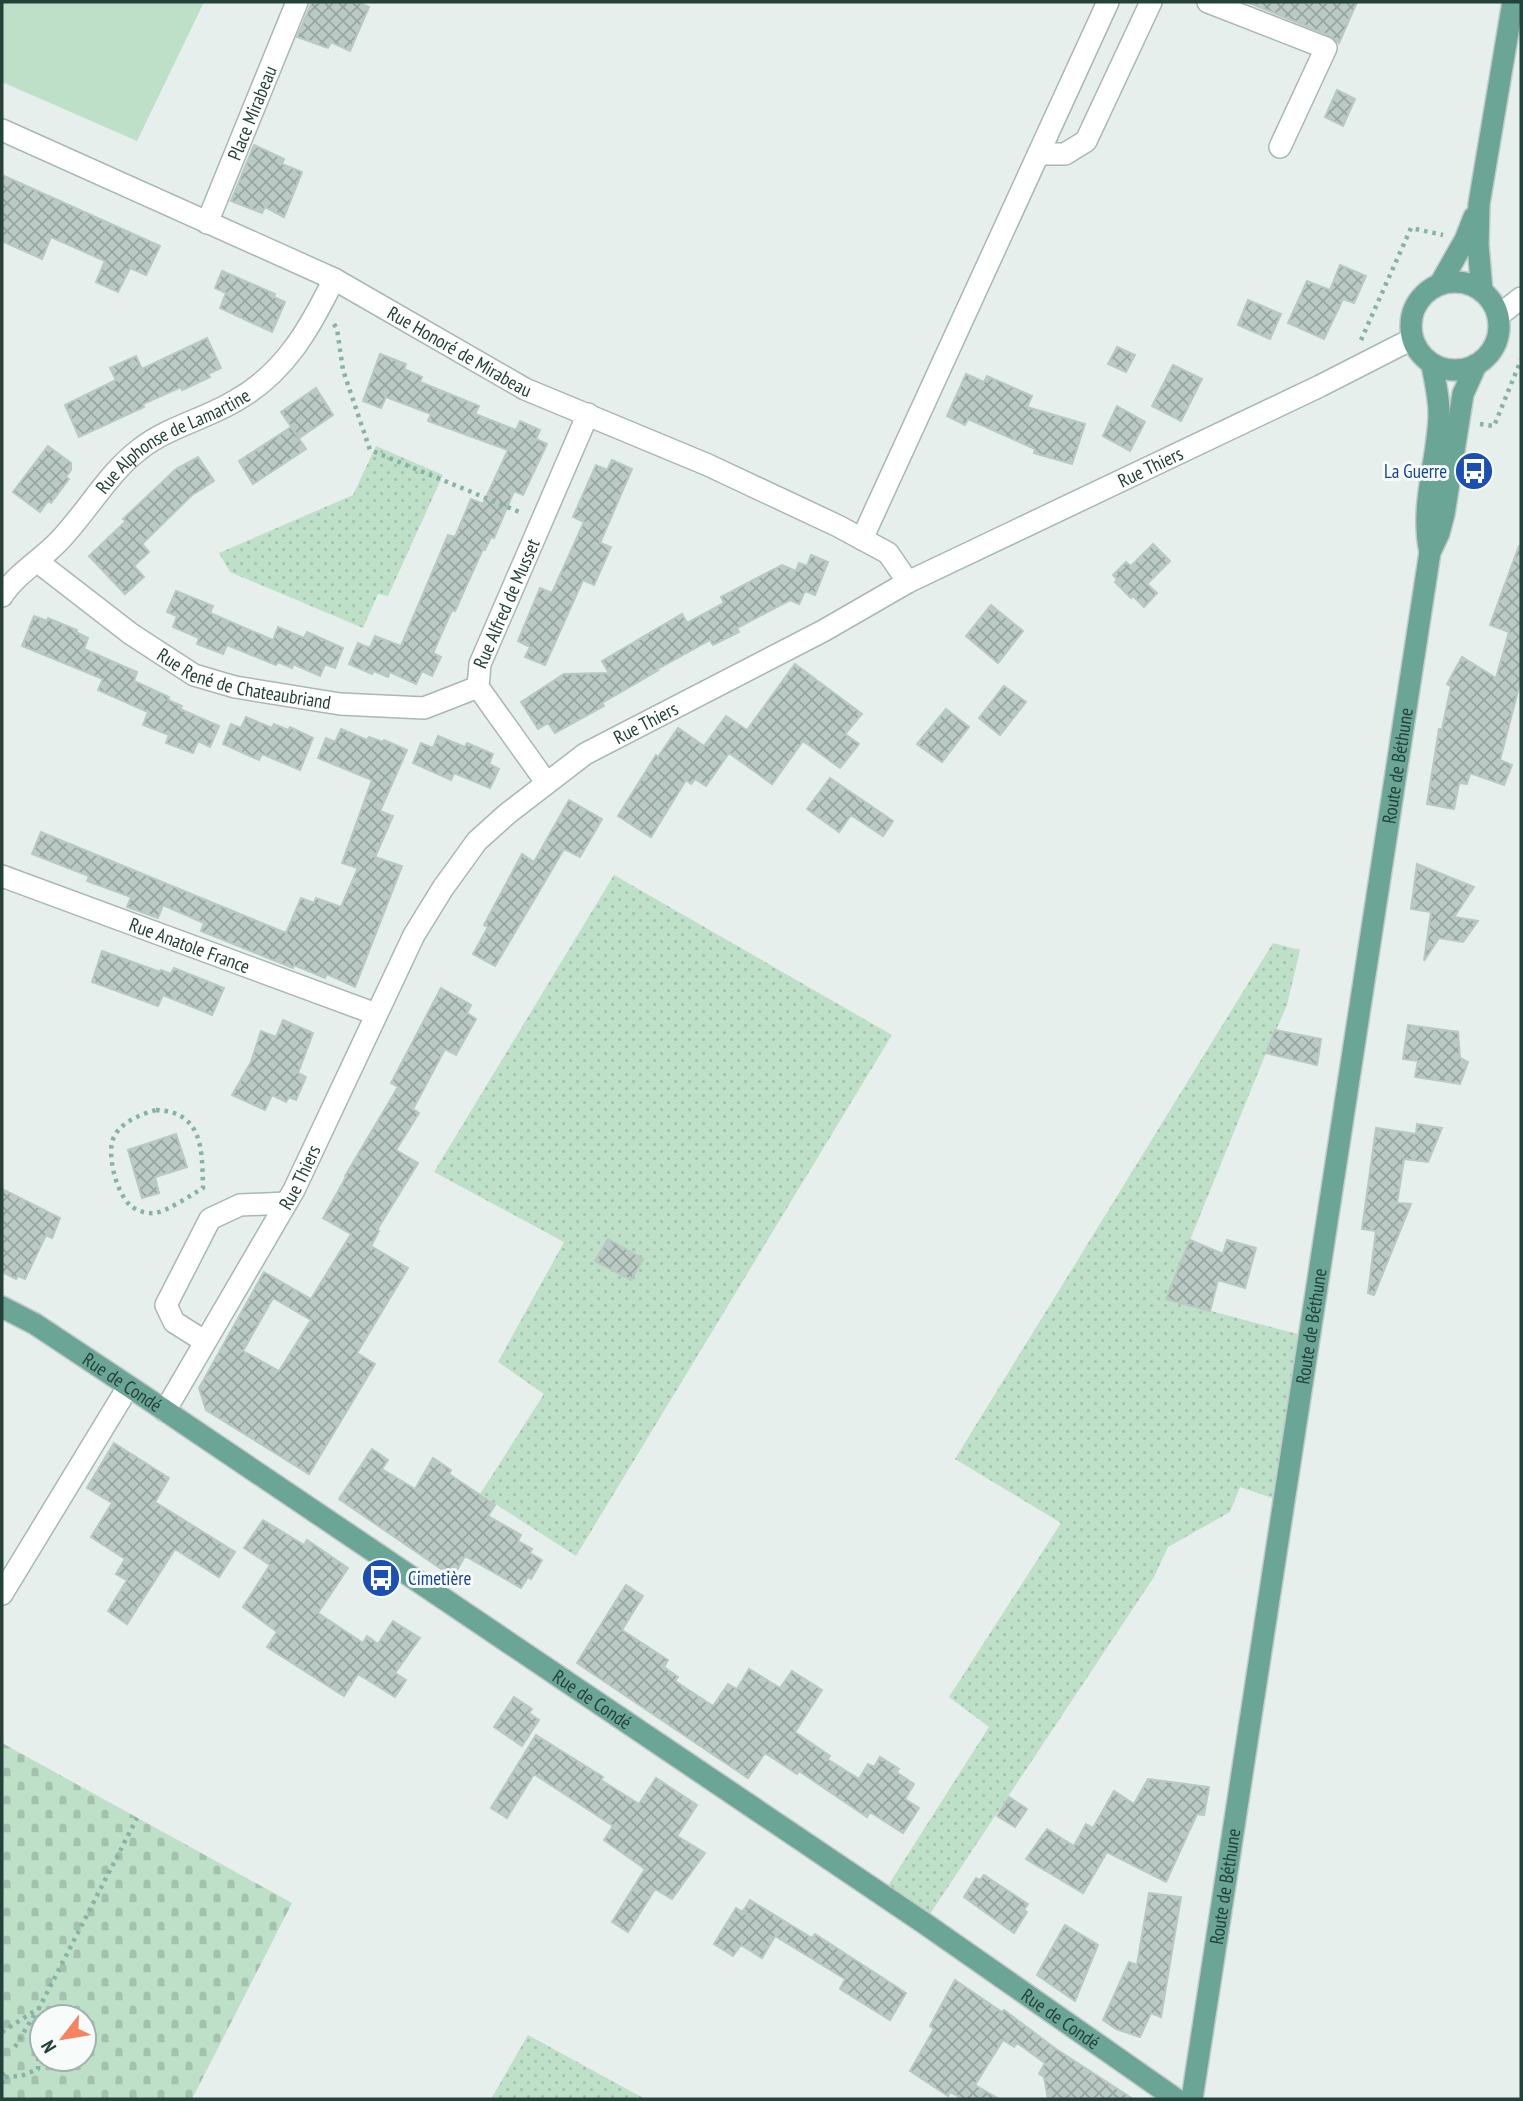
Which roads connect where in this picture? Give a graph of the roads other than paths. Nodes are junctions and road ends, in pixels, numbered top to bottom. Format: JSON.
{"nodes":[{"id":1,"x":297,"y":2,"type":"edge"},
{"id":2,"x":1108,"y":2,"type":"edge"},
{"id":3,"x":1149,"y":2,"type":"edge"},
{"id":4,"x":1170,"y":2,"type":"edge"},
{"id":5,"x":1208,"y":2,"type":"edge"},
{"id":6,"x":1513,"y":2,"type":"edge"},
{"id":7,"x":2,"y":130,"type":"edge"},
{"id":8,"x":1280,"y":147,"type":"dead end"},
{"id":9,"x":1039,"y":154,"type":"junction"},
{"id":10,"x":1479,"y":204,"type":"junction"},
{"id":11,"x":207,"y":223,"type":"junction"},
{"id":12,"x":334,"y":279,"type":"junction"},
{"id":13,"x":1440,"y":284,"type":"junction"},
{"id":14,"x":1482,"y":291,"type":"junction"},
{"id":15,"x":1521,"y":298,"type":"edge"},
{"id":16,"x":1498,"y":316,"type":"junction"},
{"id":17,"x":1412,"y":339,"type":"junction"},
{"id":18,"x":1432,"y":365,"type":"junction"},
{"id":19,"x":1476,"y":365,"type":"junction"},
{"id":20,"x":588,"y":414,"type":"junction"},
{"id":21,"x":862,"y":539,"type":"junction"},
{"id":22,"x":1430,"y":552,"type":"junction"},
{"id":23,"x":38,"y":562,"type":"junction"},
{"id":24,"x":908,"y":582,"type":"junction"},
{"id":25,"x":2,"y":596,"type":"edge"},
{"id":26,"x":478,"y":687,"type":"junction"},
{"id":27,"x":546,"y":782,"type":"junction"},
{"id":28,"x":2,"y":876,"type":"edge"},
{"id":29,"x":376,"y":1014,"type":"junction"},
{"id":30,"x":286,"y":1203,"type":"junction"},
{"id":31,"x":2,"y":1307,"type":"edge"},
{"id":32,"x":204,"y":1341,"type":"junction"},
{"id":33,"x":128,"y":1387,"type":"junction"},
{"id":34,"x":165,"y":1411,"type":"junction"},
{"id":35,"x":2,"y":1594,"type":"edge"},
{"id":36,"x":1177,"y":2099,"type":"edge"},
{"id":37,"x":1192,"y":2099,"type":"edge"}],
"edges":[{"from":1,"to":11,"type":"street","name":"Place Mirabeau"},
{"from":2,"to":9,"type":"street"},
{"from":3,"to":4,"type":"street"},
{"from":3,"to":9,"type":"street"},
{"from":5,"to":8,"type":"street"},
{"from":6,"to":10,"type":"main road"},
{"from":7,"to":11,"type":"street","name":"Rue Honoré de Mirabeau"},
{"from":9,"to":21,"type":"street"},
{"from":10,"to":13,"type":"main road"},
{"from":10,"to":14,"type":"main road"},
{"from":11,"to":12,"type":"street","name":"Rue Honoré de Mirabeau"},
{"from":12,"to":20,"type":"street","name":"Rue Honoré de Mirabeau"},
{"from":12,"to":23,"type":"street","name":"Rue Alphonse de Lamartine"},
{"from":13,"to":14,"type":"main road"},
{"from":13,"to":17,"type":"main road"},
{"from":14,"to":16,"type":"main road"},
{"from":15,"to":16,"type":"street"},
{"from":16,"to":19,"type":"main road"},
{"from":17,"to":18,"type":"main road"},
{"from":17,"to":24,"type":"street","name":"Rue Thiers"},
{"from":18,"to":19,"type":"main road"},
{"from":18,"to":22,"type":"main road","name":"Route de Béthune"},
{"from":19,"to":22,"type":"main road","name":"Route de Béthune"},
{"from":20,"to":21,"type":"street","name":"Rue Honoré de Mirabeau"},
{"from":20,"to":26,"type":"street","name":"Rue Alfred de Musset"},
{"from":21,"to":24,"type":"street","name":"Rue Honoré de Mirabeau"},
{"from":22,"to":37,"type":"main road","name":"Route de Béthune"},
{"from":23,"to":25,"type":"street","name":"Rue Alphonse de Lamartine"},
{"from":23,"to":26,"type":"street","name":"Rue René de Chateaubriand"},
{"from":24,"to":27,"type":"street","name":"Rue Thiers"},
{"from":26,"to":27,"type":"street","name":"Rue Alfred de Musset"},
{"from":27,"to":29,"type":"street","name":"Rue Thiers"},
{"from":28,"to":29,"type":"street","name":"Rue Anatole France"},
{"from":29,"to":30,"type":"street","name":"Rue Thiers"},
{"from":30,"to":32,"type":"street","name":"Rue Thiers"},
{"from":30,"to":32,"type":"street"},
{"from":31,"to":33,"type":"main road","name":"Rue de Condé"},
{"from":32,"to":34,"type":"street","name":"Rue Thiers"},
{"from":33,"to":34,"type":"main road","name":"Rue de Condé"},
{"from":33,"to":35,"type":"street"},
{"from":34,"to":36,"type":"main road","name":"Rue de Condé"}]}
